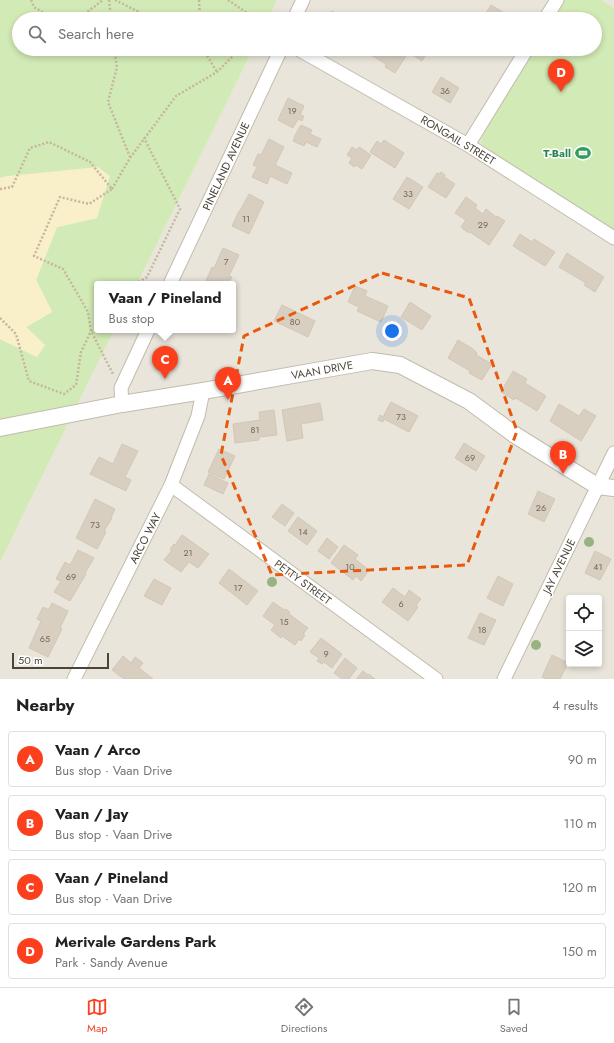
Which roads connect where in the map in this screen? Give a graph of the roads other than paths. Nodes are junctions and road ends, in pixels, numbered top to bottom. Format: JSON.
{"nodes":[{"id":1,"x":303,"y":0,"type":"edge"},
{"id":2,"x":557,"y":0,"type":"edge"},
{"id":3,"x":297,"y":12,"type":"edge"},
{"id":4,"x":550,"y":12,"type":"edge"},
{"id":5,"x":278,"y":56,"type":"edge"},
{"id":6,"x":310,"y":56,"type":"edge"},
{"id":7,"x":523,"y":56,"type":"edge"},
{"id":8,"x":468,"y":145,"type":"junction"},
{"id":9,"x":614,"y":238,"type":"edge"},
{"id":10,"x":171,"y":281,"type":"edge"},
{"id":11,"x":147,"y":333,"type":"edge"},
{"id":12,"x":203,"y":391,"type":"junction"},
{"id":13,"x":122,"y":396,"type":"junction"},
{"id":14,"x":0,"y":428,"type":"edge"},
{"id":15,"x":614,"y":453,"type":"edge"},
{"id":16,"x":171,"y":485,"type":"junction"},
{"id":17,"x":597,"y":486,"type":"junction"},
{"id":18,"x":614,"y":488,"type":"edge"},
{"id":19,"x":75,"y":678,"type":"edge"},
{"id":20,"x":436,"y":679,"type":"edge"},
{"id":21,"x":504,"y":679,"type":"edge"}],
"edges":[{"from":1,"to":3,"type":"street"},
{"from":2,"to":4,"type":"street"},
{"from":5,"to":10,"type":"street","name":"PINELAND AVENUE"},
{"from":6,"to":8,"type":"street","name":"RONGAIL STREET"},
{"from":7,"to":8,"type":"street"},
{"from":8,"to":9,"type":"street","name":"RONGAIL STREET"},
{"from":11,"to":13,"type":"street"},
{"from":12,"to":13,"type":"street","name":"VAAN DRIVE"},
{"from":12,"to":16,"type":"street","name":"ARCO WAY"},
{"from":12,"to":17,"type":"street","name":"VAAN DRIVE"},
{"from":13,"to":14,"type":"street","name":"VAAN DRIVE"},
{"from":15,"to":17,"type":"street","name":"JAY AVENUE"},
{"from":16,"to":19,"type":"street","name":"ARCO WAY"},
{"from":16,"to":20,"type":"street","name":"PETTY STREET"},
{"from":17,"to":18,"type":"street","name":"VAAN DRIVE"},
{"from":17,"to":21,"type":"street","name":"JAY AVENUE"}]}
